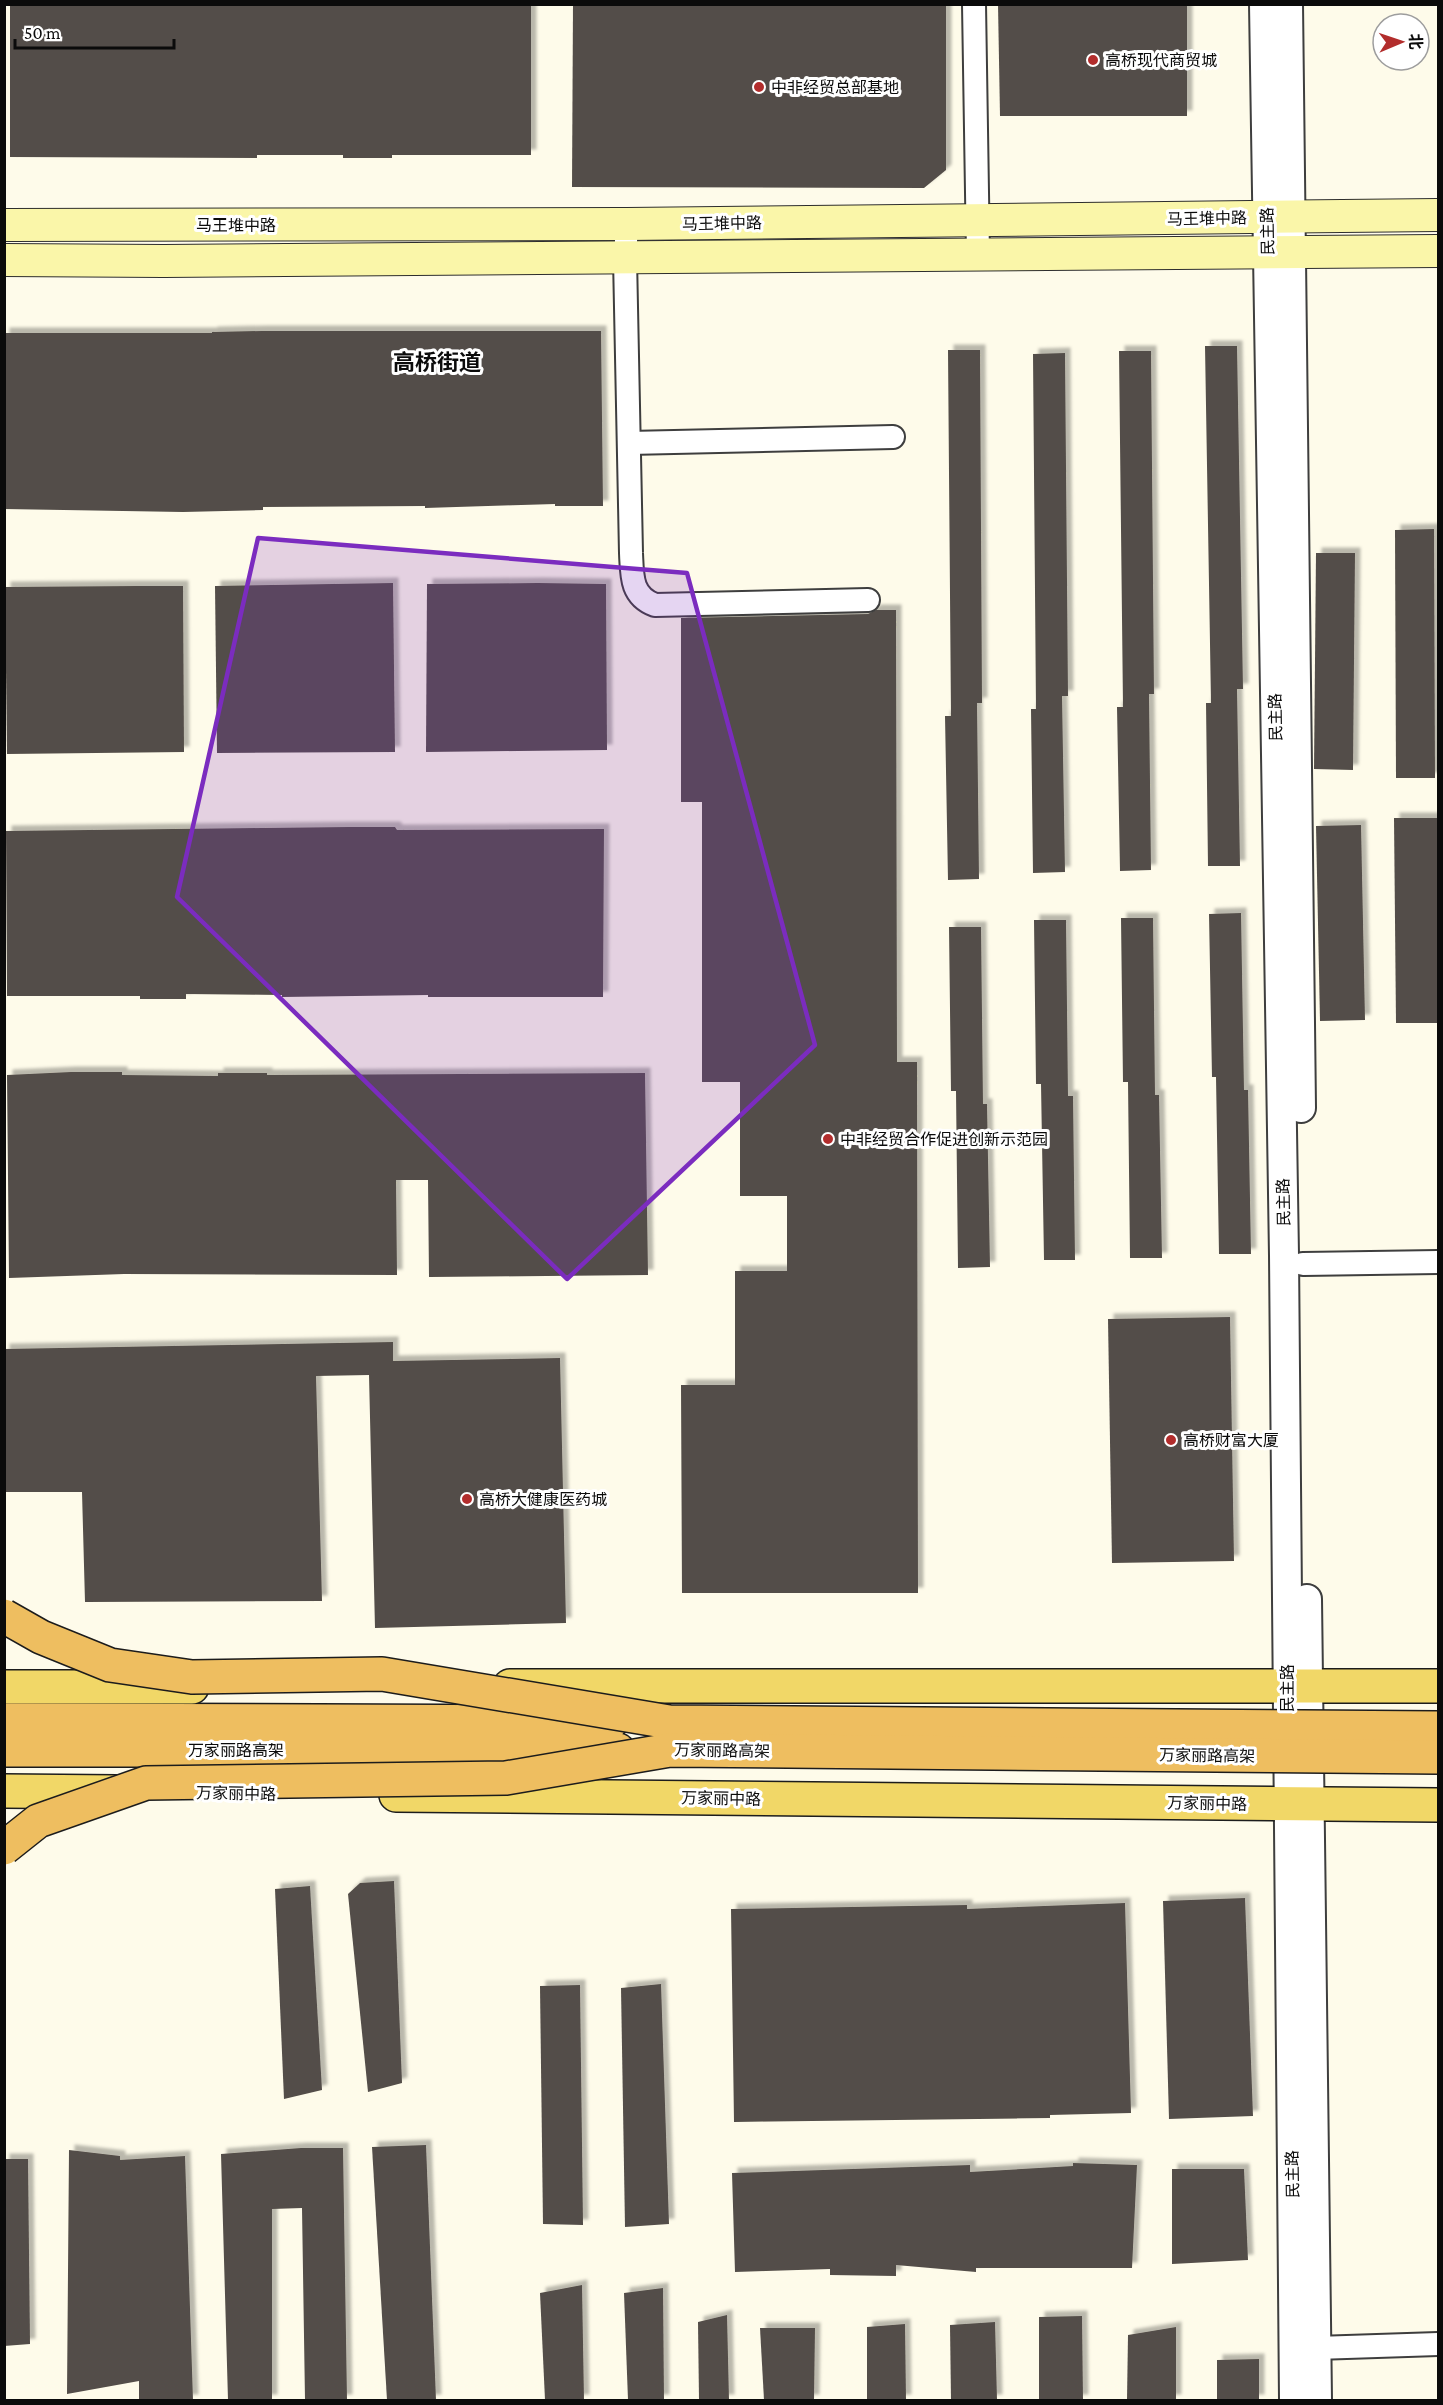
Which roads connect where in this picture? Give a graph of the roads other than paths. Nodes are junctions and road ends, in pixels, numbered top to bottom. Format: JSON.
{"nodes":[{"id":1,"x":974,"y":4,"type":"edge"},
{"id":2,"x":1264,"y":4,"type":"edge"},
{"id":3,"x":1288,"y":4,"type":"edge"},
{"id":4,"x":1438,"y":215,"type":"edge"},
{"id":5,"x":1279,"y":218,"type":"junction"},
{"id":6,"x":977,"y":221,"type":"junction"},
{"id":7,"x":627,"y":224,"type":"junction"},
{"id":8,"x":4,"y":225,"type":"edge"},
{"id":9,"x":1438,"y":251,"type":"edge"},
{"id":10,"x":1280,"y":253,"type":"junction"},
{"id":11,"x":978,"y":255,"type":"junction"},
{"id":12,"x":625,"y":258,"type":"junction"},
{"id":13,"x":4,"y":260,"type":"edge"},
{"id":14,"x":893,"y":437,"type":"dead end"},
{"id":15,"x":628,"y":443,"type":"junction"},
{"id":16,"x":868,"y":600,"type":"dead end"},
{"id":17,"x":1438,"y":1262,"type":"edge"},
{"id":18,"x":1303,"y":1264,"type":"junction"},
{"id":19,"x":4,"y":1616,"type":"edge"},
{"id":20,"x":1438,"y":1686,"type":"edge"},
{"id":21,"x":4,"y":1687,"type":"edge"},
{"id":22,"x":1298,"y":1687,"type":"junction"},
{"id":23,"x":4,"y":1720,"type":"edge"},
{"id":24,"x":1438,"y":1728,"type":"edge"},
{"id":25,"x":670,"y":1736,"type":"junction"},
{"id":26,"x":4,"y":1750,"type":"edge"},
{"id":27,"x":1438,"y":1757,"type":"edge"},
{"id":28,"x":4,"y":1791,"type":"edge"},
{"id":29,"x":1298,"y":1803,"type":"junction"},
{"id":30,"x":1438,"y":1804,"type":"edge"},
{"id":31,"x":4,"y":1848,"type":"edge"},
{"id":32,"x":1438,"y":2344,"type":"edge"},
{"id":33,"x":1305,"y":2349,"type":"junction"},
{"id":34,"x":1294,"y":2400,"type":"edge"},
{"id":35,"x":1317,"y":2400,"type":"edge"}],
"edges":[{"from":1,"to":6,"type":"street"},
{"from":2,"to":5,"type":"street","name":"民主路"},
{"from":3,"to":5,"type":"street","name":"民主路"},
{"from":4,"to":5,"type":"main road","name":"马王堆中路"},
{"from":5,"to":6,"type":"main road","name":"马王堆中路"},
{"from":5,"to":10,"type":"street","name":"民主路"},
{"from":6,"to":7,"type":"main road","name":"马王堆中路"},
{"from":6,"to":11,"type":"street"},
{"from":7,"to":8,"type":"main road","name":"马王堆中路"},
{"from":7,"to":12,"type":"street"},
{"from":9,"to":10,"type":"main road","name":"马王堆中路"},
{"from":10,"to":11,"type":"main road","name":"马王堆中路"},
{"from":10,"to":18,"type":"street","name":"民主路"},
{"from":10,"to":22,"type":"street","name":"民主路"},
{"from":11,"to":12,"type":"main road","name":"马王堆中路"},
{"from":12,"to":13,"type":"main road","name":"马王堆中路"},
{"from":12,"to":15,"type":"street"},
{"from":14,"to":15,"type":"street"},
{"from":15,"to":16,"type":"street"},
{"from":17,"to":18,"type":"street"},
{"from":18,"to":22,"type":"street","name":"民主路"},
{"from":19,"to":25,"type":"highway","bridge":true},
{"from":20,"to":22,"type":"main road"},
{"from":21,"to":22,"type":"main road"},
{"from":22,"to":29,"type":"street","name":"民主路"},
{"from":23,"to":25,"type":"highway","name":"万家丽路高架","bridge":true},
{"from":24,"to":25,"type":"highway","name":"万家丽路高架","bridge":true},
{"from":25,"to":26,"type":"highway","name":"万家丽路高架","bridge":true},
{"from":25,"to":27,"type":"highway","name":"万家丽路高架","bridge":true},
{"from":25,"to":31,"type":"highway","bridge":true},
{"from":28,"to":29,"type":"main road","name":"万家丽中路"},
{"from":29,"to":30,"type":"main road","name":"万家丽中路"},
{"from":29,"to":33,"type":"street","name":"民主路"},
{"from":32,"to":33,"type":"street"},
{"from":33,"to":34,"type":"street","name":"民主路"},
{"from":33,"to":35,"type":"street","name":"民主路"}]}
